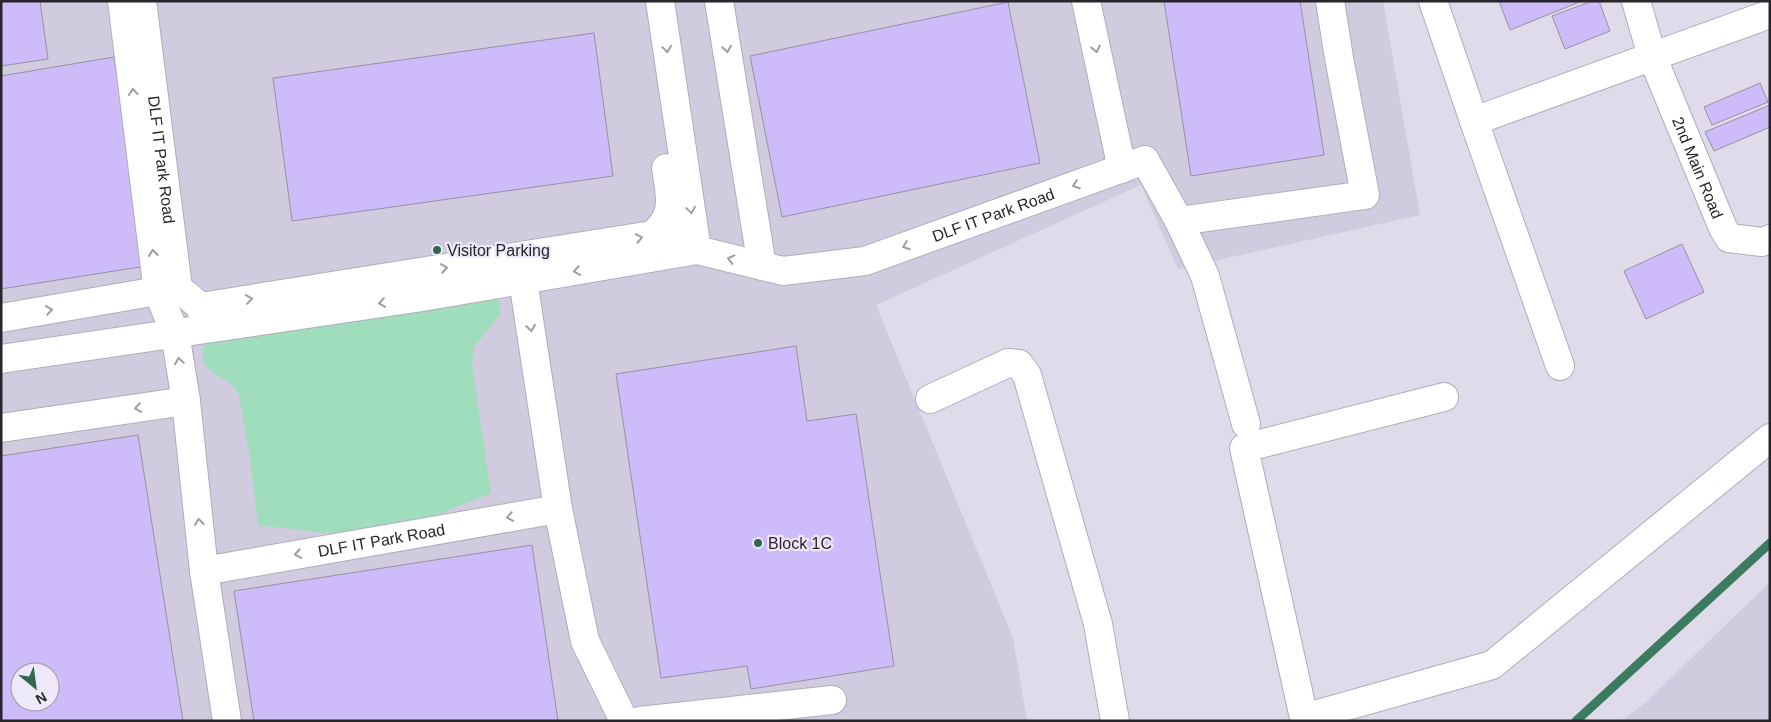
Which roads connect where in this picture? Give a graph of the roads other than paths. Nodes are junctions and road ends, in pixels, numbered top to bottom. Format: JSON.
{"nodes":[{"id":1,"x":122,"y":1,"type":"edge"},
{"id":2,"x":142,"y":1,"type":"edge"},
{"id":3,"x":642,"y":1,"type":"edge"},
{"id":4,"x":660,"y":1,"type":"edge"},
{"id":5,"x":719,"y":1,"type":"edge"},
{"id":6,"x":1086,"y":1,"type":"edge"},
{"id":7,"x":1330,"y":1,"type":"edge"},
{"id":8,"x":1433,"y":1,"type":"edge"},
{"id":9,"x":1636,"y":1,"type":"edge"},
{"id":10,"x":1770,"y":14,"type":"edge"},
{"id":11,"x":1652,"y":56,"type":"junction"},
{"id":12,"x":1474,"y":121,"type":"junction"},
{"id":13,"x":1133,"y":165,"type":"junction"},
{"id":14,"x":1179,"y":221,"type":"junction"},
{"id":15,"x":664,"y":226,"type":"junction"},
{"id":16,"x":1770,"y":239,"type":"edge"},
{"id":17,"x":697,"y":250,"type":"junction"},
{"id":18,"x":762,"y":266,"type":"junction"},
{"id":19,"x":523,"y":280,"type":"junction"},
{"id":20,"x":414,"y":285,"type":"junction"},
{"id":21,"x":168,"y":290,"type":"junction"},
{"id":22,"x":1,"y":318,"type":"edge"},
{"id":23,"x":203,"y":318,"type":"junction"},
{"id":24,"x":175,"y":333,"type":"junction"},
{"id":25,"x":1,"y":359,"type":"edge"},
{"id":26,"x":1560,"y":366,"type":"dead end"},
{"id":27,"x":1444,"y":397,"type":"dead end"},
{"id":28,"x":930,"y":399,"type":"dead end"},
{"id":29,"x":186,"y":401,"type":"junction"},
{"id":30,"x":1246,"y":424,"type":"dead end"},
{"id":31,"x":1,"y":428,"type":"edge"},
{"id":32,"x":1770,"y":438,"type":"edge"},
{"id":33,"x":558,"y":509,"type":"junction"},
{"id":34,"x":204,"y":571,"type":"junction"},
{"id":35,"x":832,"y":700,"type":"dead end"},
{"id":36,"x":1304,"y":720,"type":"edge"},
{"id":37,"x":226,"y":721,"type":"edge"},
{"id":38,"x":624,"y":721,"type":"edge"},
{"id":39,"x":640,"y":721,"type":"edge"},
{"id":40,"x":1115,"y":721,"type":"edge"}],
"edges":[{"from":21,"to":1,"type":"street","name":"DLF IT Park Road","one_way":true},
{"from":2,"to":21,"type":"street","name":"DLF IT Park Road"},
{"from":3,"to":15,"type":"street"},
{"from":4,"to":17,"type":"street","one_way":true},
{"from":5,"to":18,"type":"street","one_way":true},
{"from":6,"to":13,"type":"street","one_way":true},
{"from":7,"to":14,"type":"street"},
{"from":8,"to":12,"type":"street"},
{"from":9,"to":11,"type":"street"},
{"from":10,"to":11,"type":"street"},
{"from":11,"to":12,"type":"street"},
{"from":11,"to":16,"type":"street","name":"2nd Main Road"},
{"from":12,"to":26,"type":"street"},
{"from":13,"to":14,"type":"street"},
{"from":13,"to":18,"type":"street","name":"DLF IT Park Road","one_way":true},
{"from":14,"to":30,"type":"street"},
{"from":15,"to":17,"type":"street","name":"DLF IT Park Road"},
{"from":20,"to":15,"type":"street","name":"DLF IT Park Road","one_way":true},
{"from":18,"to":17,"type":"street","name":"DLF IT Park Road","one_way":true},
{"from":17,"to":19,"type":"street","name":"DLF IT Park Road","one_way":true},
{"from":19,"to":20,"type":"street","name":"DLF IT Park Road"},
{"from":19,"to":33,"type":"street","one_way":true},
{"from":20,"to":23,"type":"street","name":"DLF IT Park Road"},
{"from":22,"to":21,"type":"street","one_way":true},
{"from":21,"to":23,"type":"street"},
{"from":21,"to":24,"type":"street","name":"DLF IT Park Road"},
{"from":23,"to":24,"type":"street","name":"DLF IT Park Road"},
{"from":24,"to":25,"type":"street","name":"DLF IT Park Road"},
{"from":29,"to":24,"type":"street","name":"DLF IT Park Road","one_way":true},
{"from":27,"to":36,"type":"street"},
{"from":28,"to":40,"type":"street"},
{"from":29,"to":31,"type":"street","one_way":true},
{"from":34,"to":29,"type":"street","name":"DLF IT Park Road","one_way":true},
{"from":32,"to":36,"type":"street"},
{"from":33,"to":34,"type":"street","name":"DLF IT Park Road","one_way":true},
{"from":33,"to":38,"type":"street"},
{"from":34,"to":37,"type":"street","name":"DLF IT Park Road"},
{"from":35,"to":39,"type":"street"}]}
